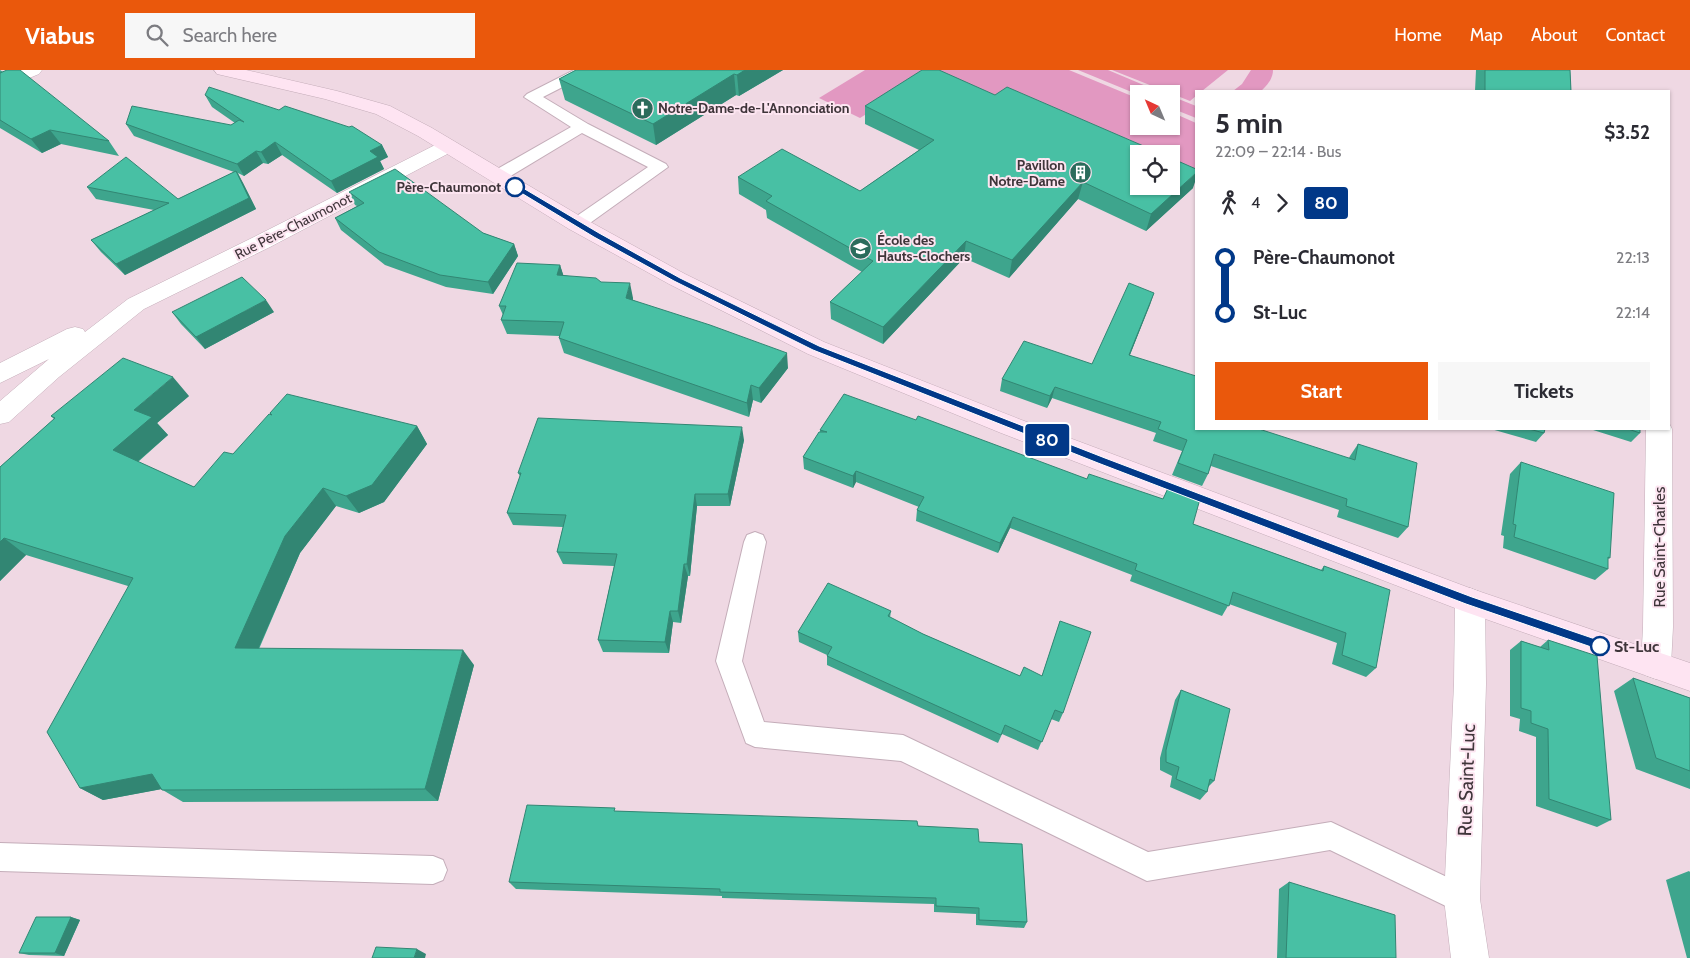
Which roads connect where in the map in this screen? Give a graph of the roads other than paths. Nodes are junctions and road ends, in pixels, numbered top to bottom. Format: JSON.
{"nodes":[{"id":1,"x":33,"y":70,"type":"edge"},
{"id":2,"x":585,"y":70,"type":"edge"},
{"id":3,"x":234,"y":71,"type":"edge"},
{"id":4,"x":0,"y":85,"type":"edge"},
{"id":5,"x":582,"y":126,"type":"junction"},
{"id":6,"x":448,"y":146,"type":"junction"},
{"id":7,"x":498,"y":176,"type":"junction"},
{"id":8,"x":577,"y":224,"type":"junction"},
{"id":9,"x":136,"y":304,"type":"junction"},
{"id":10,"x":0,"y":374,"type":"edge"},
{"id":11,"x":0,"y":415,"type":"edge"},
{"id":12,"x":1659,"y":430,"type":"edge"},
{"id":13,"x":755,"y":542,"type":"dead end"},
{"id":14,"x":1470,"y":600,"type":"junction"},
{"id":15,"x":1656,"y":665,"type":"junction"},
{"id":16,"x":1690,"y":677,"type":"edge"},
{"id":17,"x":0,"y":857,"type":"edge"},
{"id":18,"x":433,"y":870,"type":"dead end"},
{"id":19,"x":1462,"y":899,"type":"junction"},
{"id":20,"x":1470,"y":958,"type":"edge"}],
"edges":[{"from":1,"to":4,"type":"street"},
{"from":2,"to":5,"type":"lane"},
{"from":3,"to":6,"type":"street"},
{"from":5,"to":7,"type":"lane"},
{"from":5,"to":8,"type":"lane"},
{"from":6,"to":7,"type":"street"},
{"from":6,"to":9,"type":"street","name":"Rue Père-Chaumonot"},
{"from":7,"to":8,"type":"street"},
{"from":8,"to":14,"type":"street"},
{"from":9,"to":10,"type":"street","name":"Rue Père-Chaumonot"},
{"from":9,"to":11,"type":"street","name":"Rue Père-Chaumonot"},
{"from":12,"to":15,"type":"street","name":"Rue Saint-Charles"},
{"from":13,"to":19,"type":"lane"},
{"from":14,"to":15,"type":"street"},
{"from":14,"to":19,"type":"street","name":"Rue Saint-Luc"},
{"from":15,"to":16,"type":"street"},
{"from":17,"to":18,"type":"lane"},
{"from":19,"to":20,"type":"street","name":"Rue Saint-Luc"}]}
